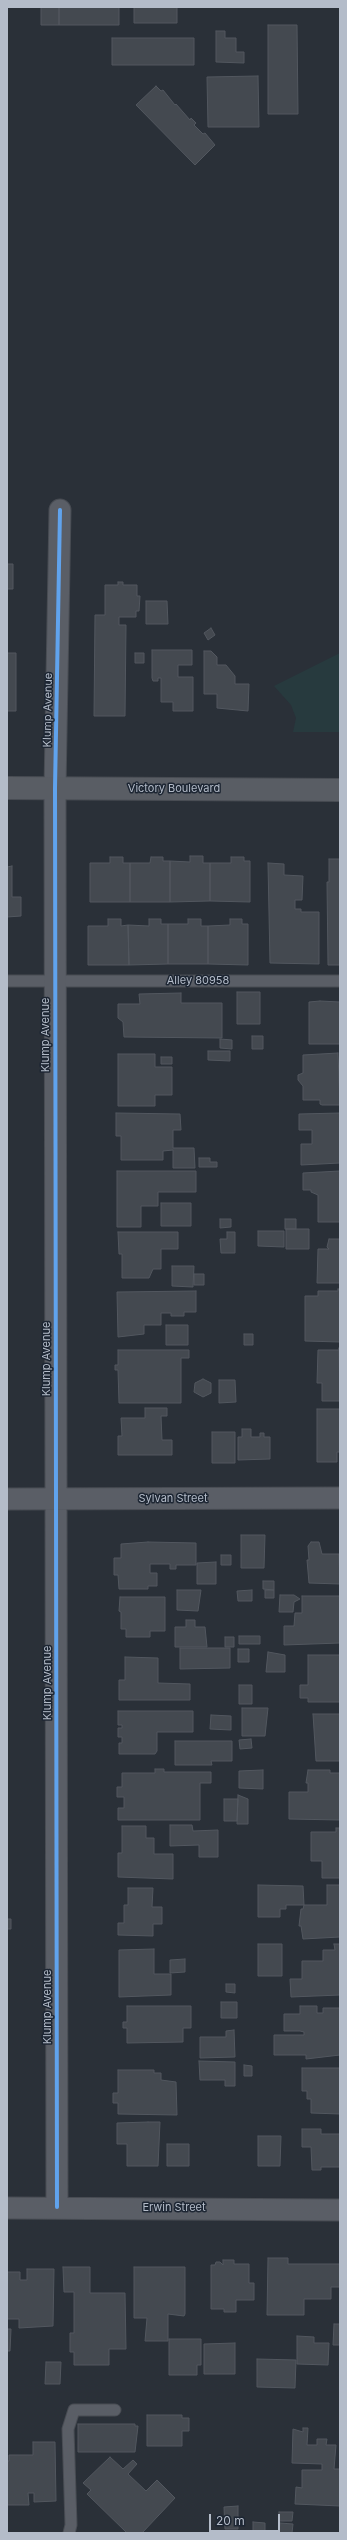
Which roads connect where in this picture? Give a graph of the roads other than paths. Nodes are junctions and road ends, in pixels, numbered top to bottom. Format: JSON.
{"nodes":[{"id":1,"x":60,"y":510,"type":"dead end"},
{"id":2,"x":7,"y":788,"type":"edge"},
{"id":3,"x":55,"y":788,"type":"junction"},
{"id":4,"x":340,"y":790,"type":"edge"},
{"id":5,"x":7,"y":981,"type":"edge"},
{"id":6,"x":55,"y":981,"type":"junction"},
{"id":7,"x":340,"y":981,"type":"edge"},
{"id":8,"x":340,"y":1498,"type":"edge"},
{"id":9,"x":7,"y":1499,"type":"edge"},
{"id":10,"x":57,"y":1499,"type":"junction"},
{"id":11,"x":57,"y":2207,"type":"junction"},
{"id":12,"x":7,"y":2208,"type":"edge"},
{"id":13,"x":340,"y":2210,"type":"edge"},
{"id":14,"x":115,"y":2410,"type":"dead end"},
{"id":15,"x":69,"y":2533,"type":"edge"}],
"edges":[{"from":1,"to":3,"type":"street","name":"Klump Avenue"},
{"from":2,"to":3,"type":"main road","name":"Victory Boulevard"},
{"from":3,"to":4,"type":"main road","name":"Victory Boulevard"},
{"from":3,"to":6,"type":"street","name":"Klump Avenue"},
{"from":5,"to":6,"type":"lane","name":"Alley 80958"},
{"from":6,"to":7,"type":"lane","name":"Alley 80958"},
{"from":6,"to":10,"type":"street","name":"Klump Avenue"},
{"from":8,"to":10,"type":"street","name":"Sylvan Street"},
{"from":9,"to":10,"type":"street","name":"Sylvan Street"},
{"from":10,"to":11,"type":"street","name":"Klump Avenue"},
{"from":11,"to":12,"type":"street","name":"Erwin Street"},
{"from":11,"to":13,"type":"street","name":"Erwin Street"},
{"from":14,"to":15,"type":"lane"}]}
